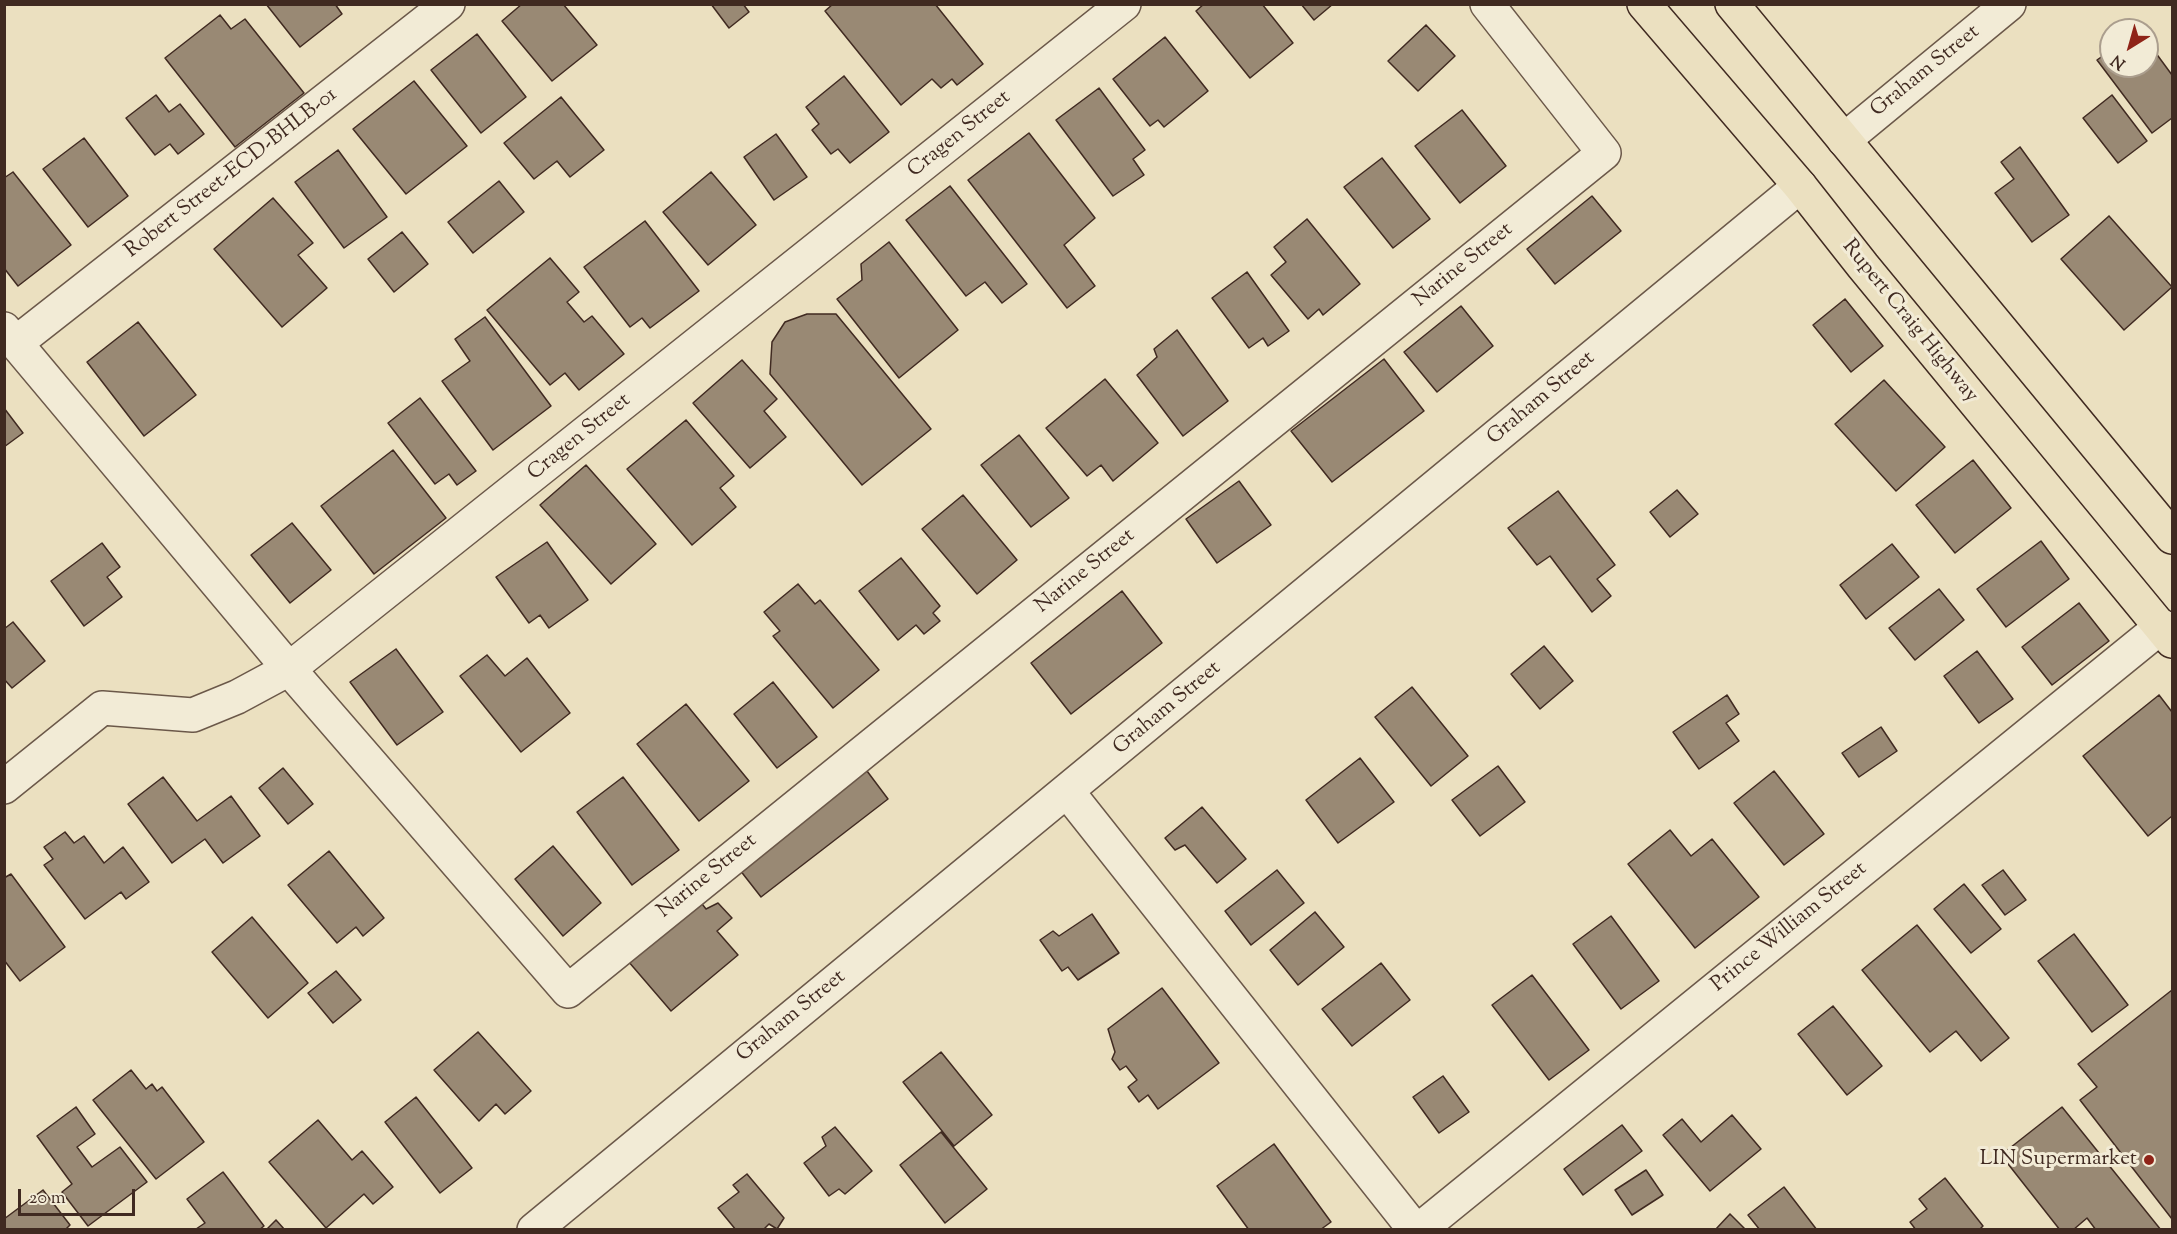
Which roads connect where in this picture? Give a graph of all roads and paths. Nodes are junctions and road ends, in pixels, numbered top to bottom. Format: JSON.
{"nodes":[{"id":1,"x":448,"y":4,"type":"edge"},
{"id":2,"x":1124,"y":4,"type":"edge"},
{"id":3,"x":1487,"y":4,"type":"edge"},
{"id":4,"x":1644,"y":4,"type":"edge"},
{"id":5,"x":1732,"y":4,"type":"edge"},
{"id":6,"x":2009,"y":4,"type":"edge"},
{"id":7,"x":1844,"y":141,"type":"junction"},
{"id":8,"x":1800,"y":186,"type":"junction"},
{"id":9,"x":10,"y":336,"type":"edge"},
{"id":10,"x":2172,"y":537,"type":"edge"},
{"id":11,"x":2167,"y":633,"type":"edge"},
{"id":12,"x":289,"y":669,"type":"junction"},
{"id":13,"x":4,"y":787,"type":"edge"},
{"id":14,"x":1067,"y":791,"type":"junction"},
{"id":15,"x":534,"y":1230,"type":"edge"},
{"id":16,"x":1417,"y":1230,"type":"edge"}],
"edges":[{"from":1,"to":9,"type":"street","name":"Robert Street-ECD-BHLB-01"},
{"from":2,"to":12,"type":"street","name":"Cragen Street"},
{"from":3,"to":12,"type":"street","name":"Narine Street"},
{"from":4,"to":8,"type":"main road","name":"Rupert Craig Highway"},
{"from":5,"to":7,"type":"main road"},
{"from":6,"to":7,"type":"street","name":"Graham Street"},
{"from":7,"to":10,"type":"main road"},
{"from":8,"to":11,"type":"main road","name":"Rupert Craig Highway"},
{"from":8,"to":14,"type":"street","name":"Graham Street"},
{"from":9,"to":12,"type":"street"},
{"from":11,"to":16,"type":"street","name":"Prince William Street"},
{"from":12,"to":13,"type":"street","name":"Cragen Street"},
{"from":14,"to":15,"type":"street","name":"Graham Street"},
{"from":14,"to":16,"type":"street"}]}
